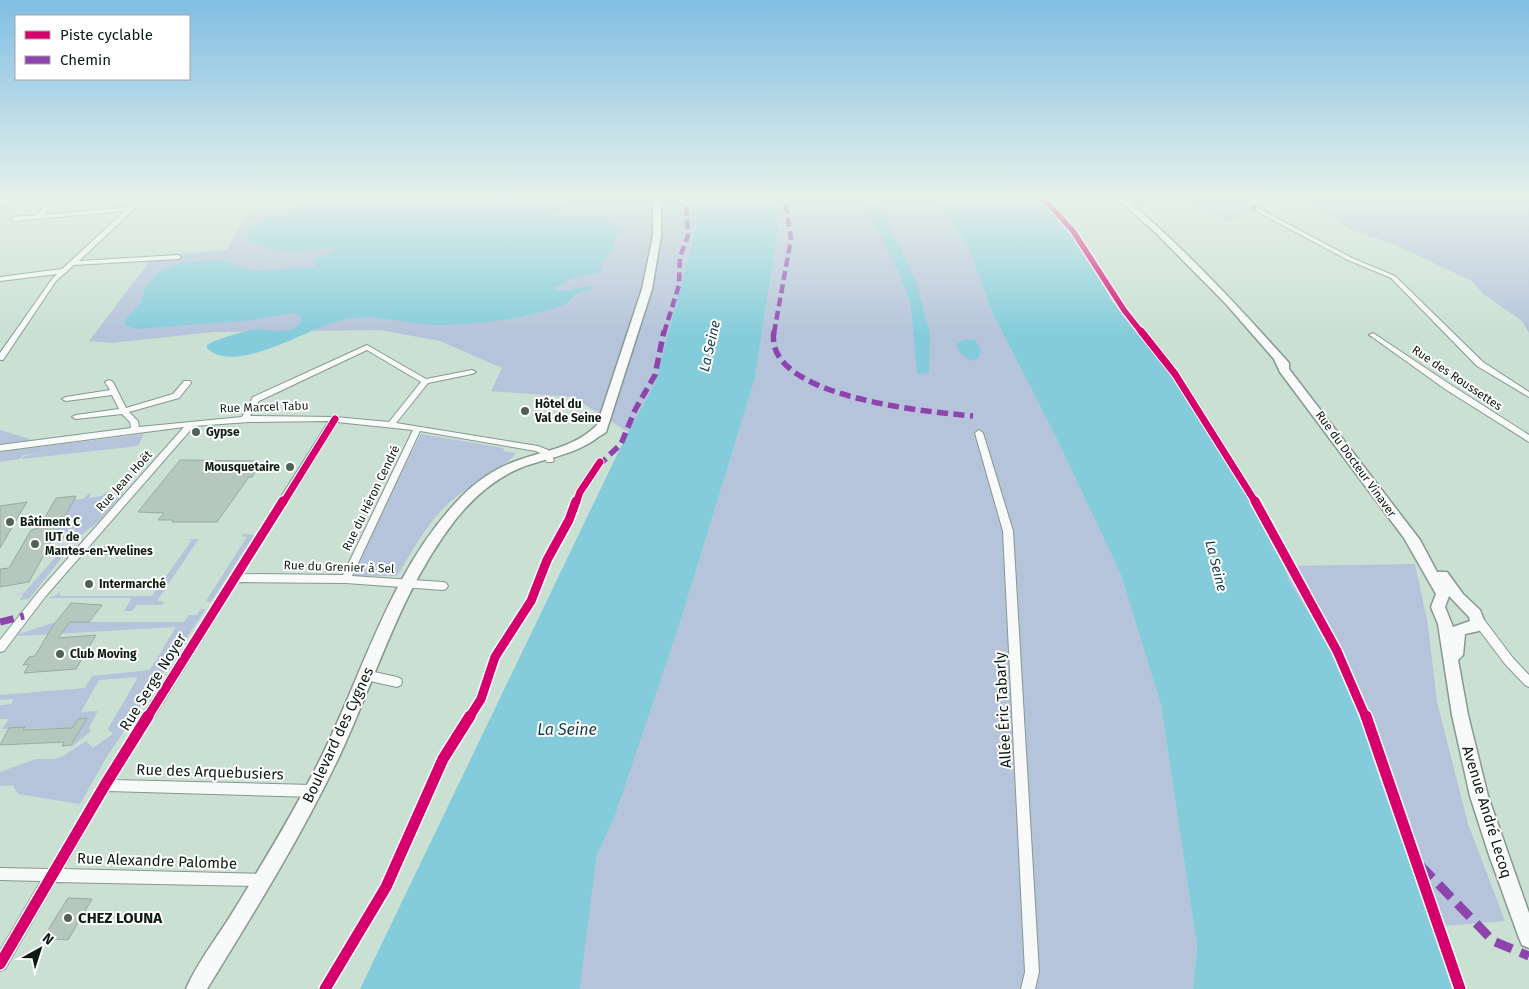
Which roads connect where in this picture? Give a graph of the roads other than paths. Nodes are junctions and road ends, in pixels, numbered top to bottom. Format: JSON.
{"nodes":[{"id":1,"x":92,"y":244,"type":"edge"},
{"id":2,"x":656,"y":244,"type":"edge"},
{"id":3,"x":1172,"y":244,"type":"edge"},
{"id":4,"x":1322,"y":244,"type":"edge"},
{"id":5,"x":178,"y":256,"type":"dead end"},
{"id":6,"x":71,"y":263,"type":"junction"},
{"id":7,"x":63,"y":271,"type":"junction"},
{"id":8,"x":0,"y":279,"type":"edge"},
{"id":9,"x":1373,"y":335,"type":"dead end"},
{"id":10,"x":0,"y":358,"type":"edge"},
{"id":11,"x":472,"y":372,"type":"dead end"},
{"id":12,"x":425,"y":381,"type":"junction"},
{"id":13,"x":109,"y":382,"type":"dead end"},
{"id":14,"x":187,"y":383,"type":"dead end"},
{"id":15,"x":114,"y":392,"type":"junction"},
{"id":16,"x":1529,"y":395,"type":"edge"},
{"id":17,"x":66,"y":399,"type":"dead end"},
{"id":18,"x":124,"y":411,"type":"junction"},
{"id":19,"x":76,"y":417,"type":"dead end"},
{"id":20,"x":245,"y":419,"type":"junction"},
{"id":21,"x":335,"y":419,"type":"junction"},
{"id":22,"x":191,"y":424,"type":"junction"},
{"id":23,"x":391,"y":424,"type":"junction"},
{"id":24,"x":418,"y":428,"type":"junction"},
{"id":25,"x":135,"y":430,"type":"junction"},
{"id":26,"x":979,"y":433,"type":"dead end"},
{"id":27,"x":1529,"y":438,"type":"edge"},
{"id":28,"x":0,"y":448,"type":"edge"},
{"id":29,"x":539,"y":456,"type":"junction"},
{"id":30,"x":462,"y":506,"type":"junction"},
{"id":31,"x":1410,"y":537,"type":"junction"},
{"id":32,"x":234,"y":578,"type":"junction"},
{"id":33,"x":346,"y":579,"type":"junction"},
{"id":34,"x":409,"y":582,"type":"junction"},
{"id":35,"x":442,"y":586,"type":"dead end"},
{"id":36,"x":1441,"y":608,"type":"junction"},
{"id":37,"x":1469,"y":608,"type":"junction"},
{"id":38,"x":1472,"y":625,"type":"junction"},
{"id":39,"x":1496,"y":642,"type":"joint"},
{"id":40,"x":0,"y":648,"type":"edge"},
{"id":41,"x":366,"y":675,"type":"junction"},
{"id":42,"x":397,"y":682,"type":"dead end"},
{"id":43,"x":1454,"y":682,"type":"junction"},
{"id":44,"x":1529,"y":682,"type":"edge"},
{"id":45,"x":105,"y":785,"type":"junction"},
{"id":46,"x":313,"y":791,"type":"junction"},
{"id":47,"x":0,"y":874,"type":"edge"},
{"id":48,"x":52,"y":875,"type":"junction"},
{"id":49,"x":261,"y":880,"type":"junction"},
{"id":50,"x":1529,"y":938,"type":"edge"},
{"id":51,"x":0,"y":964,"type":"edge"},
{"id":52,"x":196,"y":989,"type":"edge"},
{"id":53,"x":1028,"y":989,"type":"edge"}],
"edges":[{"from":1,"to":6,"type":"street"},
{"from":2,"to":29,"type":"main road","name":"Boulevard des Cygnes"},
{"from":3,"to":31,"type":"main road","name":"Rue du Docteur Vinaver"},
{"from":4,"to":16,"type":"street"},
{"from":5,"to":6,"type":"street"},
{"from":6,"to":7,"type":"street"},
{"from":7,"to":8,"type":"street"},
{"from":7,"to":10,"type":"street"},
{"from":9,"to":27,"type":"street","name":"Rue des Roussettes"},
{"from":11,"to":12,"type":"street"},
{"from":12,"to":20,"type":"street"},
{"from":12,"to":23,"type":"street"},
{"from":13,"to":15,"type":"street"},
{"from":14,"to":18,"type":"street"},
{"from":15,"to":17,"type":"street"},
{"from":15,"to":18,"type":"street"},
{"from":18,"to":19,"type":"street"},
{"from":18,"to":25,"type":"street"},
{"from":20,"to":21,"type":"street","name":"Rue Marcel Tabu"},
{"from":20,"to":22,"type":"street","name":"Rue Marcel Tabu"},
{"from":21,"to":23,"type":"street","name":"Rue Marcel Tabu"},
{"from":21,"to":32,"type":"street","name":"Rue Serge Noyer"},
{"from":22,"to":25,"type":"street","name":"Rue Marcel Tabu"},
{"from":22,"to":40,"type":"street","name":"Rue Jean Hoët"},
{"from":23,"to":24,"type":"street","name":"Rue Marcel Tabu"},
{"from":24,"to":29,"type":"street","name":"Rue Marcel Tabu"},
{"from":24,"to":33,"type":"street","name":"Rue du Héron Cendré"},
{"from":25,"to":28,"type":"street","name":"Rue Marcel Tabu"},
{"from":26,"to":53,"type":"street","name":"Allée Éric Tabarly"},
{"from":29,"to":30,"type":"main road","name":"Boulevard des Cygnes"},
{"from":29,"to":30,"type":"main road","name":"Boulevard des Cygnes"},
{"from":30,"to":34,"type":"main road","name":"Boulevard des Cygnes"},
{"from":31,"to":36,"type":"main road","name":"Rue du Docteur Vinaver"},
{"from":31,"to":37,"type":"main road","name":"Rue du Docteur Vinaver"},
{"from":32,"to":33,"type":"street","name":"Rue du Grenier à Sel"},
{"from":32,"to":45,"type":"street","name":"Rue Serge Noyer"},
{"from":33,"to":34,"type":"street","name":"Rue du Grenier à Sel"},
{"from":34,"to":35,"type":"street","name":"Rue du Grenier à Sel"},
{"from":34,"to":41,"type":"main road","name":"Boulevard des Cygnes"},
{"from":36,"to":37,"type":"main road"},
{"from":36,"to":38,"type":"main road"},
{"from":36,"to":43,"type":"main road","name":"Rue du Docteur Vinaver"},
{"from":37,"to":38,"type":"main road","name":"Rue du Docteur Vinaver"},
{"from":38,"to":39,"type":"street"},
{"from":38,"to":43,"type":"main road"},
{"from":39,"to":44,"type":"street"},
{"from":41,"to":42,"type":"street"},
{"from":41,"to":46,"type":"main road","name":"Boulevard des Cygnes"},
{"from":43,"to":50,"type":"main road","name":"Avenue André Lecoq"},
{"from":45,"to":46,"type":"street","name":"Rue des Arquebusiers"},
{"from":45,"to":48,"type":"street","name":"Rue Serge Noyer"},
{"from":46,"to":49,"type":"main road","name":"Boulevard des Cygnes"},
{"from":47,"to":48,"type":"street","name":"Rue Alexandre Palombe"},
{"from":48,"to":49,"type":"street","name":"Rue Alexandre Palombe"},
{"from":48,"to":51,"type":"street","name":"Rue Serge Noyer"},
{"from":49,"to":52,"type":"main road","name":"Boulevard des Cygnes"}]}
